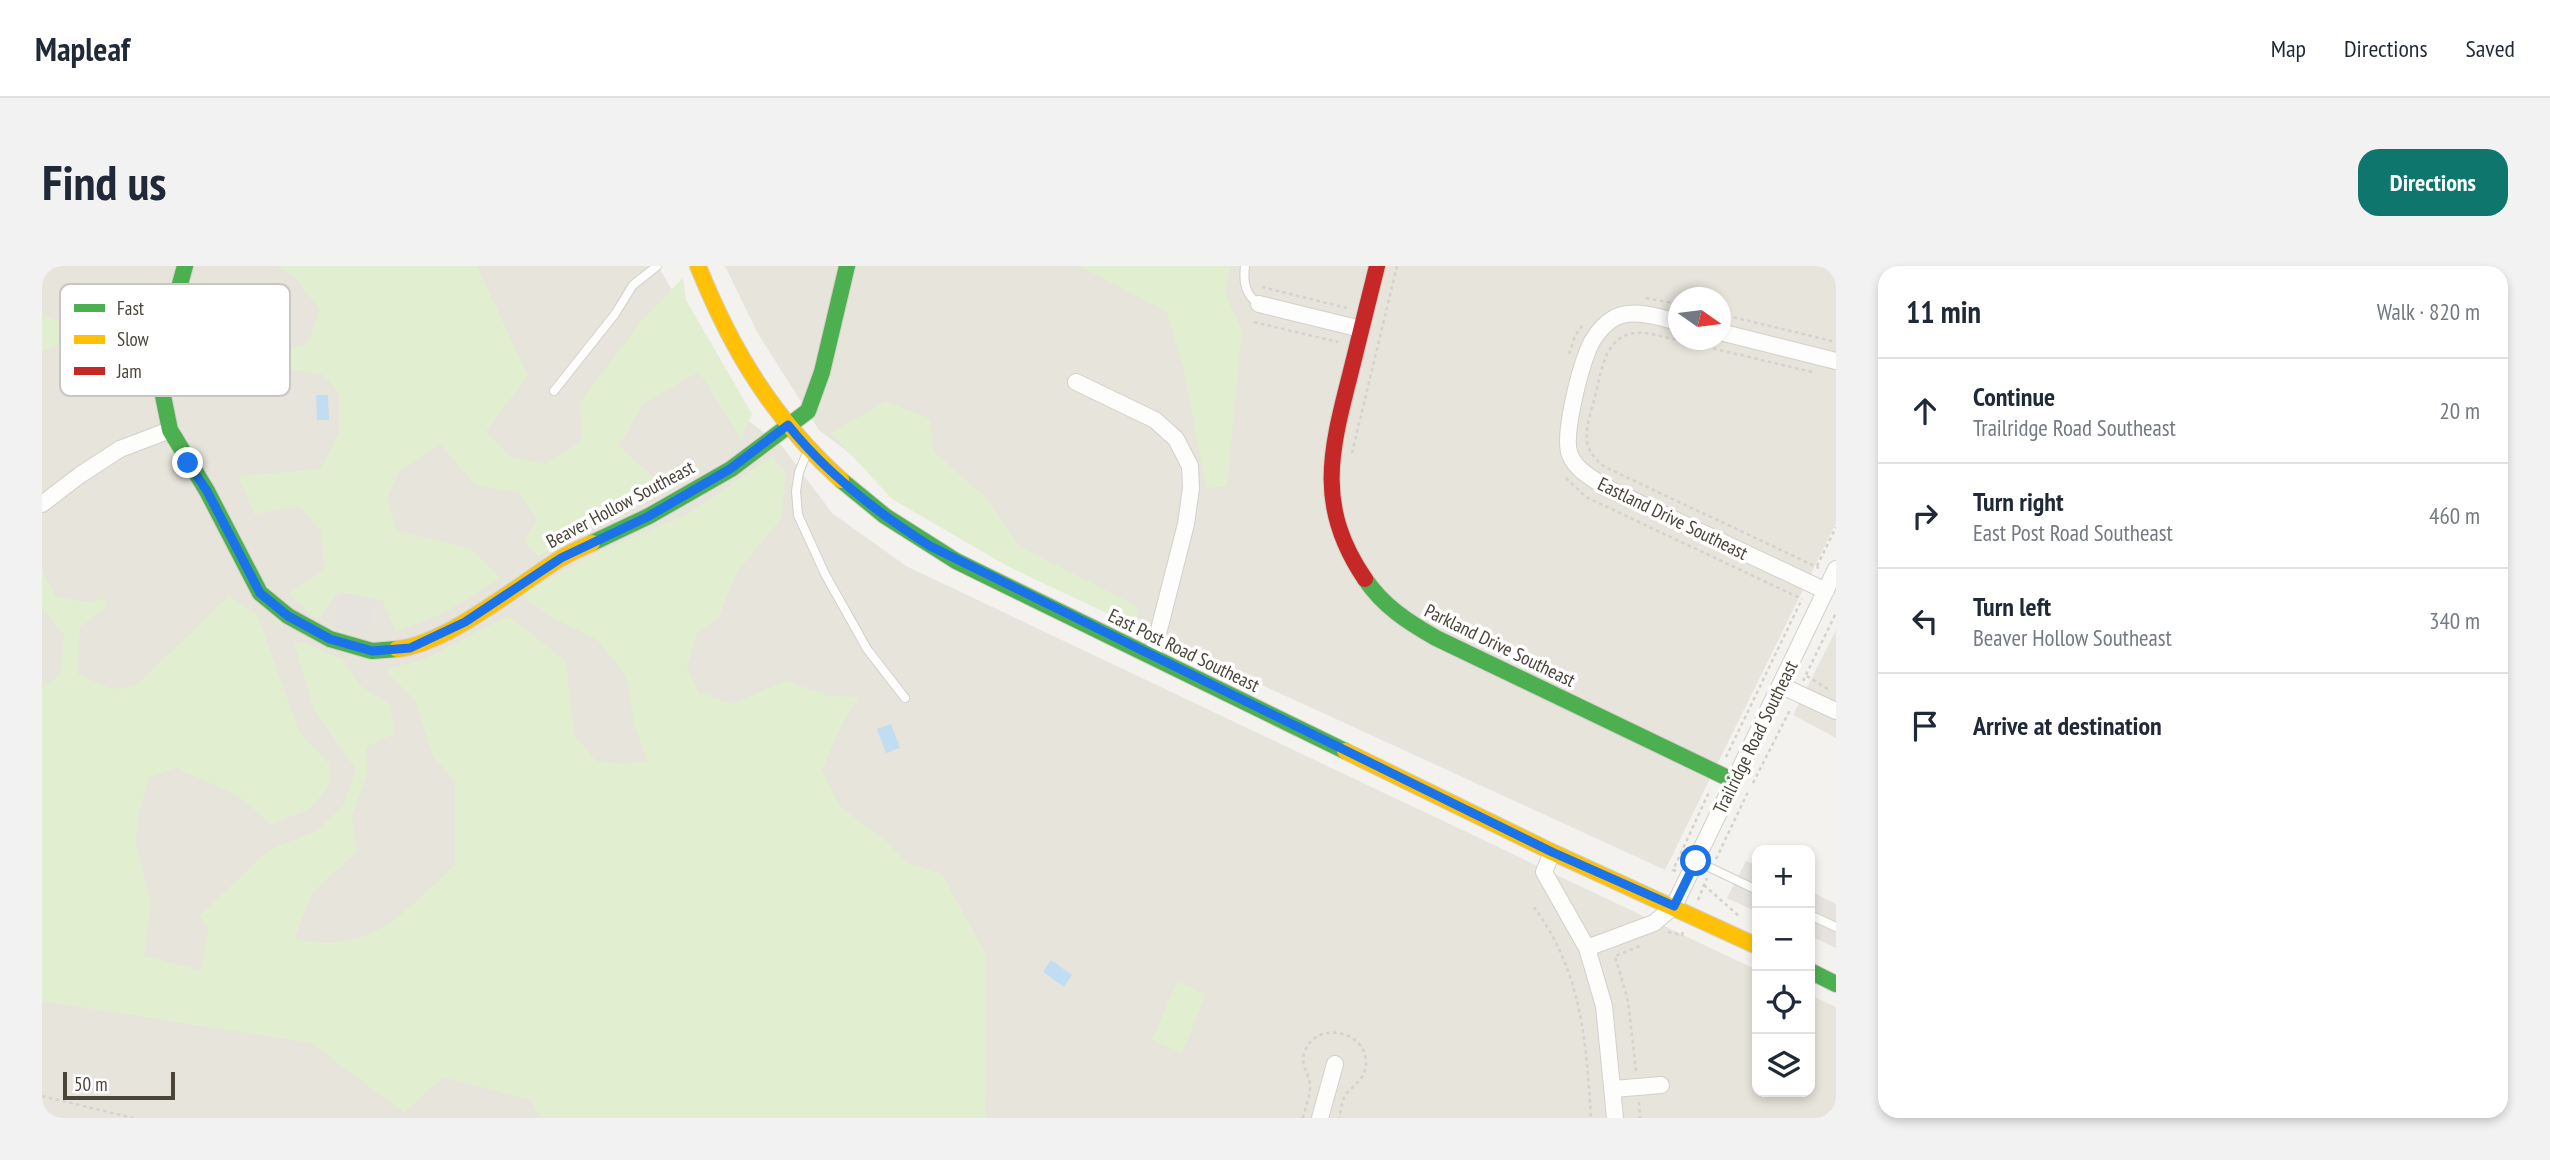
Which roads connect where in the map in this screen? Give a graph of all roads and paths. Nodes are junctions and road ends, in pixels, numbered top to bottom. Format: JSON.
{"nodes":[{"id":1,"x":185,"y":266,"type":"edge"},
{"id":2,"x":657,"y":266,"type":"edge"},
{"id":3,"x":698,"y":266,"type":"edge"},
{"id":4,"x":847,"y":266,"type":"edge"},
{"id":5,"x":1245,"y":266,"type":"edge"},
{"id":6,"x":1377,"y":266,"type":"edge"},
{"id":7,"x":1397,"y":266,"type":"edge"},
{"id":8,"x":180,"y":284,"type":"edge"},
{"id":9,"x":1262,"y":287,"type":"dead end"},
{"id":10,"x":1642,"y":298,"type":"dead end"},
{"id":11,"x":1668,"y":302,"type":"edge"},
{"id":12,"x":1259,"y":304,"type":"joint"},
{"id":13,"x":1350,"y":309,"type":"dead end"},
{"id":14,"x":1731,"y":317,"type":"edge"},
{"id":15,"x":1589,"y":318,"type":"dead end"},
{"id":16,"x":1668,"y":320,"type":"edge"},
{"id":17,"x":1254,"y":321,"type":"dead end"},
{"id":18,"x":1361,"y":329,"type":"junction"},
{"id":19,"x":1731,"y":335,"type":"edge"},
{"id":20,"x":1344,"y":336,"type":"dead end"},
{"id":21,"x":1836,"y":342,"type":"edge"},
{"id":22,"x":1567,"y":359,"type":"dead end"},
{"id":23,"x":1836,"y":360,"type":"edge"},
{"id":24,"x":1823,"y":375,"type":"dead end"},
{"id":25,"x":1076,"y":382,"type":"dead end"},
{"id":26,"x":554,"y":391,"type":"dead end"},
{"id":27,"x":162,"y":396,"type":"edge"},
{"id":28,"x":788,"y":425,"type":"junction"},
{"id":29,"x":170,"y":430,"type":"junction"},
{"id":30,"x":808,"y":450,"type":"junction"},
{"id":31,"x":1351,"y":455,"type":"dead end"},
{"id":32,"x":1562,"y":472,"type":"dead end"},
{"id":33,"x":42,"y":504,"type":"edge"},
{"id":34,"x":1836,"y":527,"type":"edge"},
{"id":35,"x":1817,"y":567,"type":"junction"},
{"id":36,"x":1829,"y":569,"type":"edge"},
{"id":37,"x":1814,"y":573,"type":"dead end"},
{"id":38,"x":1826,"y":591,"type":"junction"},
{"id":39,"x":1804,"y":593,"type":"dead end"},
{"id":40,"x":1802,"y":599,"type":"junction"},
{"id":41,"x":1836,"y":613,"type":"edge"},
{"id":42,"x":1152,"y":657,"type":"junction"},
{"id":43,"x":1806,"y":676,"type":"junction"},
{"id":44,"x":1802,"y":684,"type":"dead end"},
{"id":45,"x":1780,"y":685,"type":"junction"},
{"id":46,"x":905,"y":698,"type":"dead end"},
{"id":47,"x":1793,"y":703,"type":"dead end"},
{"id":48,"x":1835,"y":703,"type":"edge"},
{"id":49,"x":1724,"y":763,"type":"dead end"},
{"id":50,"x":1734,"y":781,"type":"junction"},
{"id":51,"x":1713,"y":784,"type":"dead end"},
{"id":52,"x":1552,"y":852,"type":"junction"},
{"id":53,"x":1696,"y":861,"type":"junction"},
{"id":54,"x":1712,"y":868,"type":"junction"},
{"id":55,"x":1679,"y":872,"type":"dead end"},
{"id":56,"x":1699,"y":882,"type":"dead end"},
{"id":57,"x":1704,"y":885,"type":"junction"},
{"id":58,"x":1752,"y":888,"type":"edge"},
{"id":59,"x":1696,"y":904,"type":"dead end"},
{"id":60,"x":1674,"y":906,"type":"junction"},
{"id":61,"x":1534,"y":907,"type":"dead end"},
{"id":62,"x":1815,"y":917,"type":"edge"},
{"id":63,"x":1745,"y":920,"type":"dead end"},
{"id":64,"x":1686,"y":926,"type":"dead end"},
{"id":65,"x":1836,"y":927,"type":"edge"},
{"id":66,"x":1661,"y":936,"type":"dead end"},
{"id":67,"x":1645,"y":944,"type":"dead end"},
{"id":68,"x":1752,"y":944,"type":"edge"},
{"id":69,"x":1587,"y":948,"type":"junction"},
{"id":70,"x":1815,"y":974,"type":"edge"},
{"id":71,"x":1836,"y":984,"type":"edge"},
{"id":72,"x":1335,"y":1064,"type":"dead end"},
{"id":73,"x":1661,"y":1085,"type":"dead end"},
{"id":74,"x":1637,"y":1087,"type":"junction"},
{"id":75,"x":1614,"y":1089,"type":"junction"},
{"id":76,"x":42,"y":1096,"type":"edge"},
{"id":77,"x":133,"y":1118,"type":"edge"},
{"id":78,"x":1320,"y":1118,"type":"edge"},
{"id":79,"x":1591,"y":1118,"type":"edge"},
{"id":80,"x":1615,"y":1118,"type":"edge"},
{"id":81,"x":1640,"y":1118,"type":"edge"}],
"edges":[{"from":1,"to":8,"type":"street","name":"Beaver Hollow Southeast"},
{"from":2,"to":26,"type":"lane"},
{"from":3,"to":28,"type":"street","name":"East Post Road Southeast"},
{"from":4,"to":28,"type":"street","name":"Beaver Hollow Southeast"},
{"from":5,"to":12,"type":"lane"},
{"from":6,"to":18,"type":"street","name":"Parkland Drive Southeast"},
{"from":7,"to":31,"type":"path"},
{"from":9,"to":13,"type":"path"},
{"from":10,"to":11,"type":"path"},
{"from":12,"to":18,"type":"street"},
{"from":14,"to":21,"type":"path"},
{"from":15,"to":22,"type":"path"},
{"from":16,"to":38,"type":"street","name":"Eastland Drive Southeast"},
{"from":17,"to":20,"type":"path"},
{"from":18,"to":50,"type":"street","name":"Parkland Drive Southeast"},
{"from":19,"to":23,"type":"street"},
{"from":24,"to":35,"type":"path"},
{"from":25,"to":42,"type":"street"},
{"from":27,"to":29,"type":"street","name":"Beaver Hollow Southeast"},
{"from":28,"to":29,"type":"street","name":"Beaver Hollow Southeast"},
{"from":28,"to":30,"type":"street","name":"East Post Road Southeast"},
{"from":29,"to":33,"type":"street"},
{"from":30,"to":42,"type":"street","name":"East Post Road Southeast"},
{"from":30,"to":46,"type":"lane"},
{"from":32,"to":40,"type":"path"},
{"from":34,"to":35,"type":"path"},
{"from":35,"to":36,"type":"path"},
{"from":35,"to":37,"type":"path"},
{"from":36,"to":38,"type":"street","name":"Trailridge Road Southeast"},
{"from":38,"to":45,"type":"street","name":"Trailridge Road Southeast"},
{"from":39,"to":40,"type":"path"},
{"from":40,"to":49,"type":"path"},
{"from":41,"to":43,"type":"path"},
{"from":42,"to":52,"type":"street","name":"East Post Road Southeast"},
{"from":43,"to":44,"type":"path"},
{"from":43,"to":48,"type":"path"},
{"from":45,"to":48,"type":"street"},
{"from":45,"to":50,"type":"street","name":"Trailridge Road Southeast"},
{"from":47,"to":54,"type":"path"},
{"from":50,"to":53,"type":"street","name":"Trailridge Road Southeast"},
{"from":51,"to":55,"type":"path"},
{"from":52,"to":60,"type":"street","name":"East Post Road Southeast"},
{"from":52,"to":69,"type":"street"},
{"from":53,"to":54,"type":"lane"},
{"from":53,"to":60,"type":"street","name":"Trailridge Road Southeast"},
{"from":54,"to":57,"type":"path"},
{"from":54,"to":58,"type":"lane"},
{"from":56,"to":57,"type":"path"},
{"from":57,"to":59,"type":"path"},
{"from":57,"to":63,"type":"path"},
{"from":60,"to":68,"type":"street","name":"East Post Road Southeast"},
{"from":60,"to":69,"type":"street"},
{"from":61,"to":79,"type":"path"},
{"from":62,"to":65,"type":"lane"},
{"from":64,"to":66,"type":"path"},
{"from":67,"to":74,"type":"path"},
{"from":69,"to":75,"type":"street"},
{"from":70,"to":71,"type":"street"},
{"from":72,"to":78,"type":"street"},
{"from":73,"to":74,"type":"street"},
{"from":74,"to":75,"type":"street"},
{"from":74,"to":81,"type":"path"},
{"from":75,"to":80,"type":"street"},
{"from":76,"to":77,"type":"path"}]}
